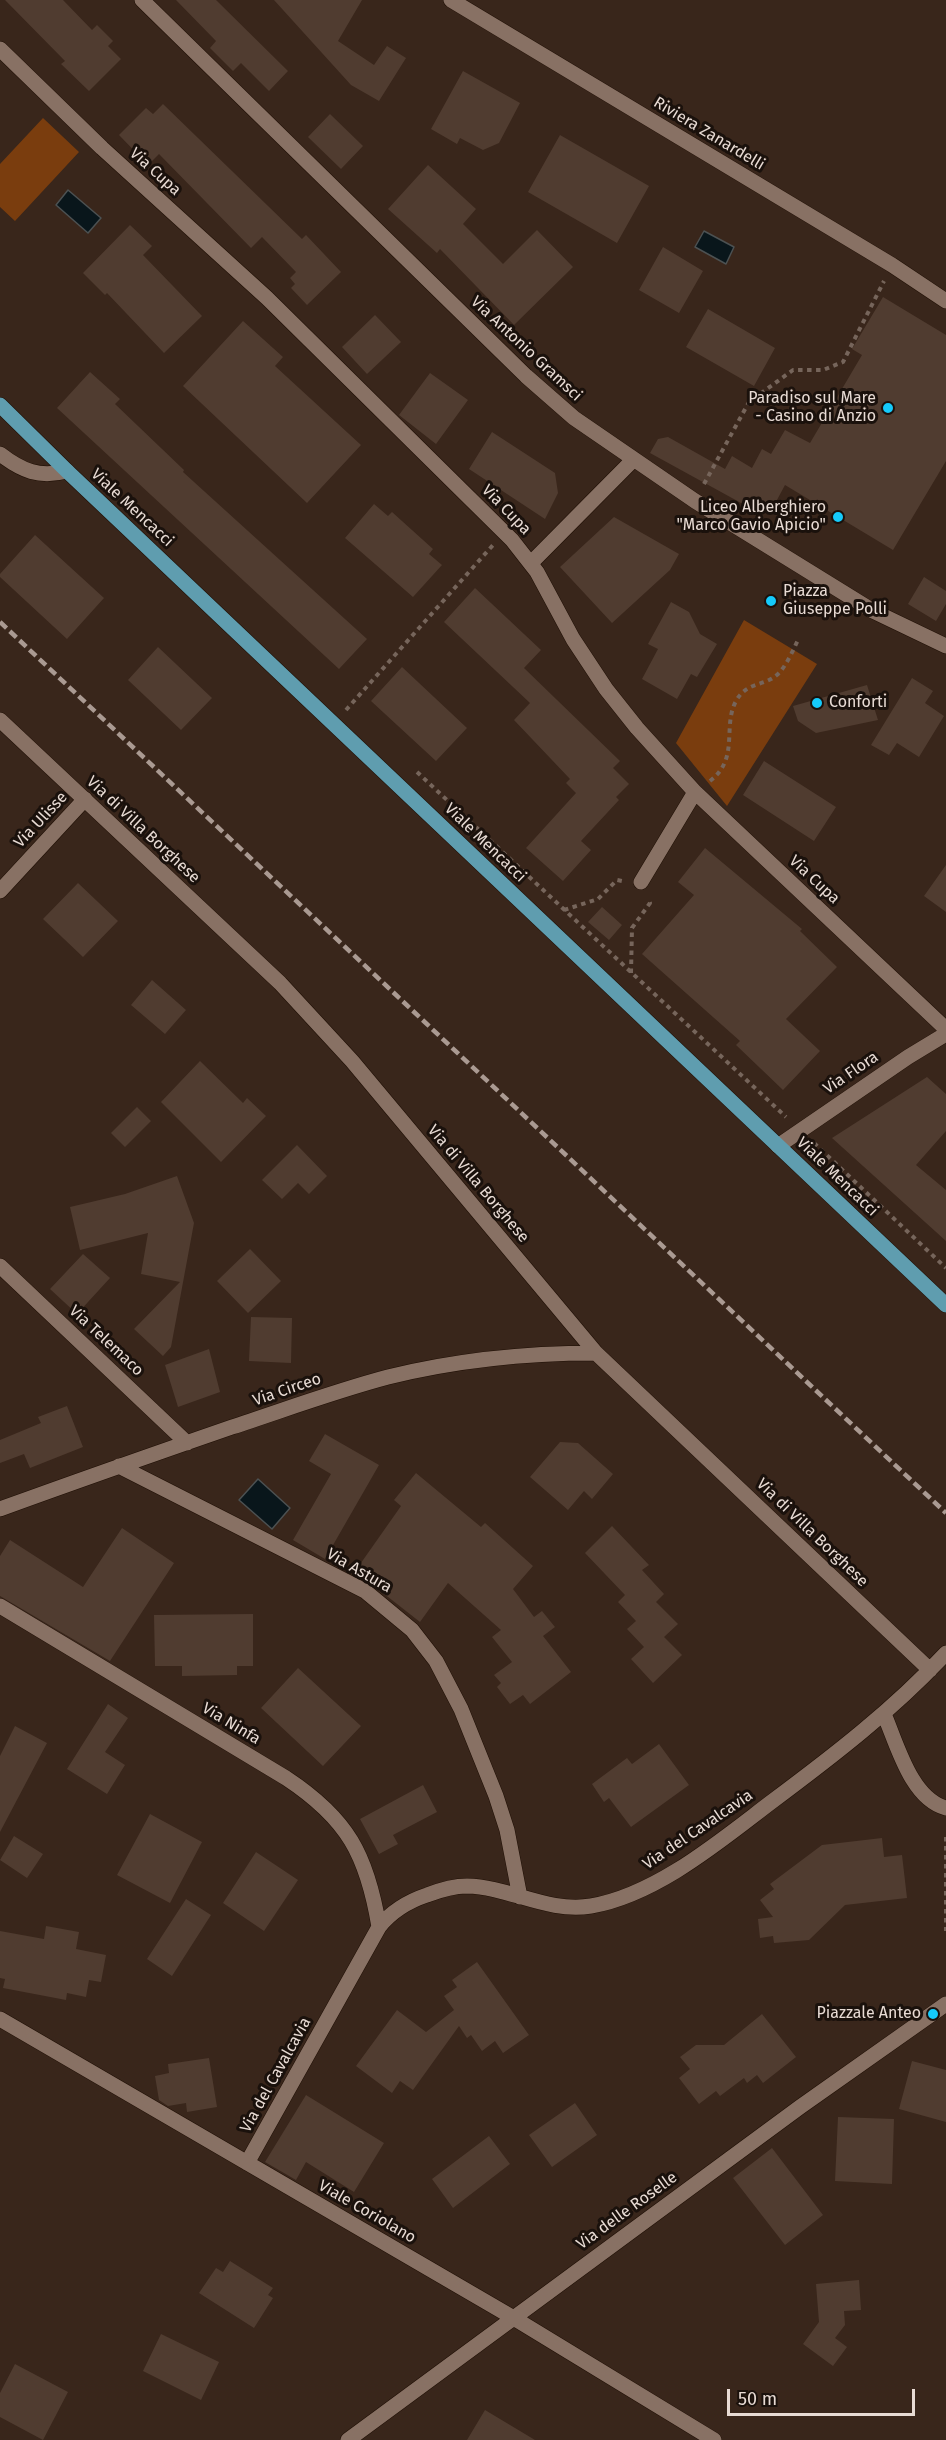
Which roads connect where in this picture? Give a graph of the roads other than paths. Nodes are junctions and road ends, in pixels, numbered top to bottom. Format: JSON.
{"nodes":[{"id":1,"x":142,"y":0,"type":"edge"},
{"id":2,"x":451,"y":0,"type":"edge"},
{"id":3,"x":0,"y":49,"type":"edge"},
{"id":4,"x":946,"y":302,"type":"edge"},
{"id":5,"x":0,"y":405,"type":"edge"},
{"id":6,"x":0,"y":454,"type":"edge"},
{"id":7,"x":634,"y":459,"type":"junction"},
{"id":8,"x":67,"y":471,"type":"junction"},
{"id":9,"x":531,"y":563,"type":"junction"},
{"id":10,"x":946,"y":646,"type":"edge"},
{"id":11,"x":0,"y":720,"type":"edge"},
{"id":12,"x":695,"y":792,"type":"junction"},
{"id":13,"x":85,"y":799,"type":"junction"},
{"id":14,"x":641,"y":882,"type":"road end"},
{"id":15,"x":0,"y":891,"type":"edge"},
{"id":16,"x":946,"y":1029,"type":"edge"},
{"id":17,"x":946,"y":1034,"type":"edge"},
{"id":18,"x":778,"y":1146,"type":"junction"},
{"id":19,"x":0,"y":1266,"type":"edge"},
{"id":20,"x":946,"y":1305,"type":"edge"},
{"id":21,"x":596,"y":1353,"type":"junction"},
{"id":22,"x":186,"y":1443,"type":"junction"},
{"id":23,"x":119,"y":1466,"type":"junction"},
{"id":24,"x":0,"y":1509,"type":"edge"},
{"id":25,"x":0,"y":1606,"type":"edge"},
{"id":26,"x":946,"y":1653,"type":"edge"},
{"id":27,"x":930,"y":1670,"type":"junction"},
{"id":28,"x":884,"y":1714,"type":"junction"},
{"id":29,"x":946,"y":1808,"type":"edge"},
{"id":30,"x":520,"y":1898,"type":"junction"},
{"id":31,"x":379,"y":1927,"type":"junction"},
{"id":32,"x":946,"y":2004,"type":"edge"},
{"id":33,"x":0,"y":2019,"type":"edge"},
{"id":34,"x":247,"y":2163,"type":"junction"},
{"id":35,"x":512,"y":2317,"type":"junction"},
{"id":36,"x":348,"y":2440,"type":"edge"},
{"id":37,"x":714,"y":2440,"type":"edge"}],
"edges":[{"from":1,"to":7,"type":"street","name":"Via Antonio Gramsci"},
{"from":2,"to":4,"type":"street","name":"Riviera Zanardelli"},
{"from":3,"to":9,"type":"street","name":"Via Cupa"},
{"from":5,"to":8,"type":"main road","name":"Viale Mencacci"},
{"from":6,"to":8,"type":"street"},
{"from":7,"to":9,"type":"street"},
{"from":7,"to":10,"type":"street","name":"Via Antonio Gramsci"},
{"from":8,"to":18,"type":"main road","name":"Viale Mencacci"},
{"from":9,"to":12,"type":"street","name":"Via Cupa"},
{"from":11,"to":13,"type":"street","name":"Via di Villa Borghese"},
{"from":12,"to":14,"type":"street"},
{"from":12,"to":16,"type":"street","name":"Via Cupa"},
{"from":13,"to":15,"type":"street","name":"Via Ulisse"},
{"from":13,"to":21,"type":"street","name":"Via di Villa Borghese"},
{"from":17,"to":18,"type":"street","name":"Via Flora"},
{"from":18,"to":20,"type":"main road","name":"Viale Mencacci"},
{"from":19,"to":22,"type":"street","name":"Via Telemaco"},
{"from":21,"to":22,"type":"street","name":"Via Circeo"},
{"from":21,"to":27,"type":"street","name":"Via di Villa Borghese"},
{"from":22,"to":23,"type":"street","name":"Via Circeo"},
{"from":23,"to":24,"type":"street","name":"Via Circeo"},
{"from":23,"to":30,"type":"street","name":"Via Astura"},
{"from":25,"to":31,"type":"street","name":"Via Ninfa"},
{"from":26,"to":27,"type":"street","name":"Via del Cavalcavia"},
{"from":27,"to":28,"type":"street","name":"Via del Cavalcavia"},
{"from":28,"to":29,"type":"street"},
{"from":28,"to":30,"type":"street","name":"Via del Cavalcavia"},
{"from":30,"to":31,"type":"street","name":"Via del Cavalcavia"},
{"from":31,"to":34,"type":"street","name":"Via del Cavalcavia"},
{"from":32,"to":35,"type":"street","name":"Via delle Roselle"},
{"from":33,"to":34,"type":"street","name":"Viale Coriolano"},
{"from":34,"to":35,"type":"street","name":"Viale Coriolano"},
{"from":35,"to":36,"type":"street","name":"Via delle Roselle"},
{"from":35,"to":37,"type":"street","name":"Viale Coriolano"}]}
